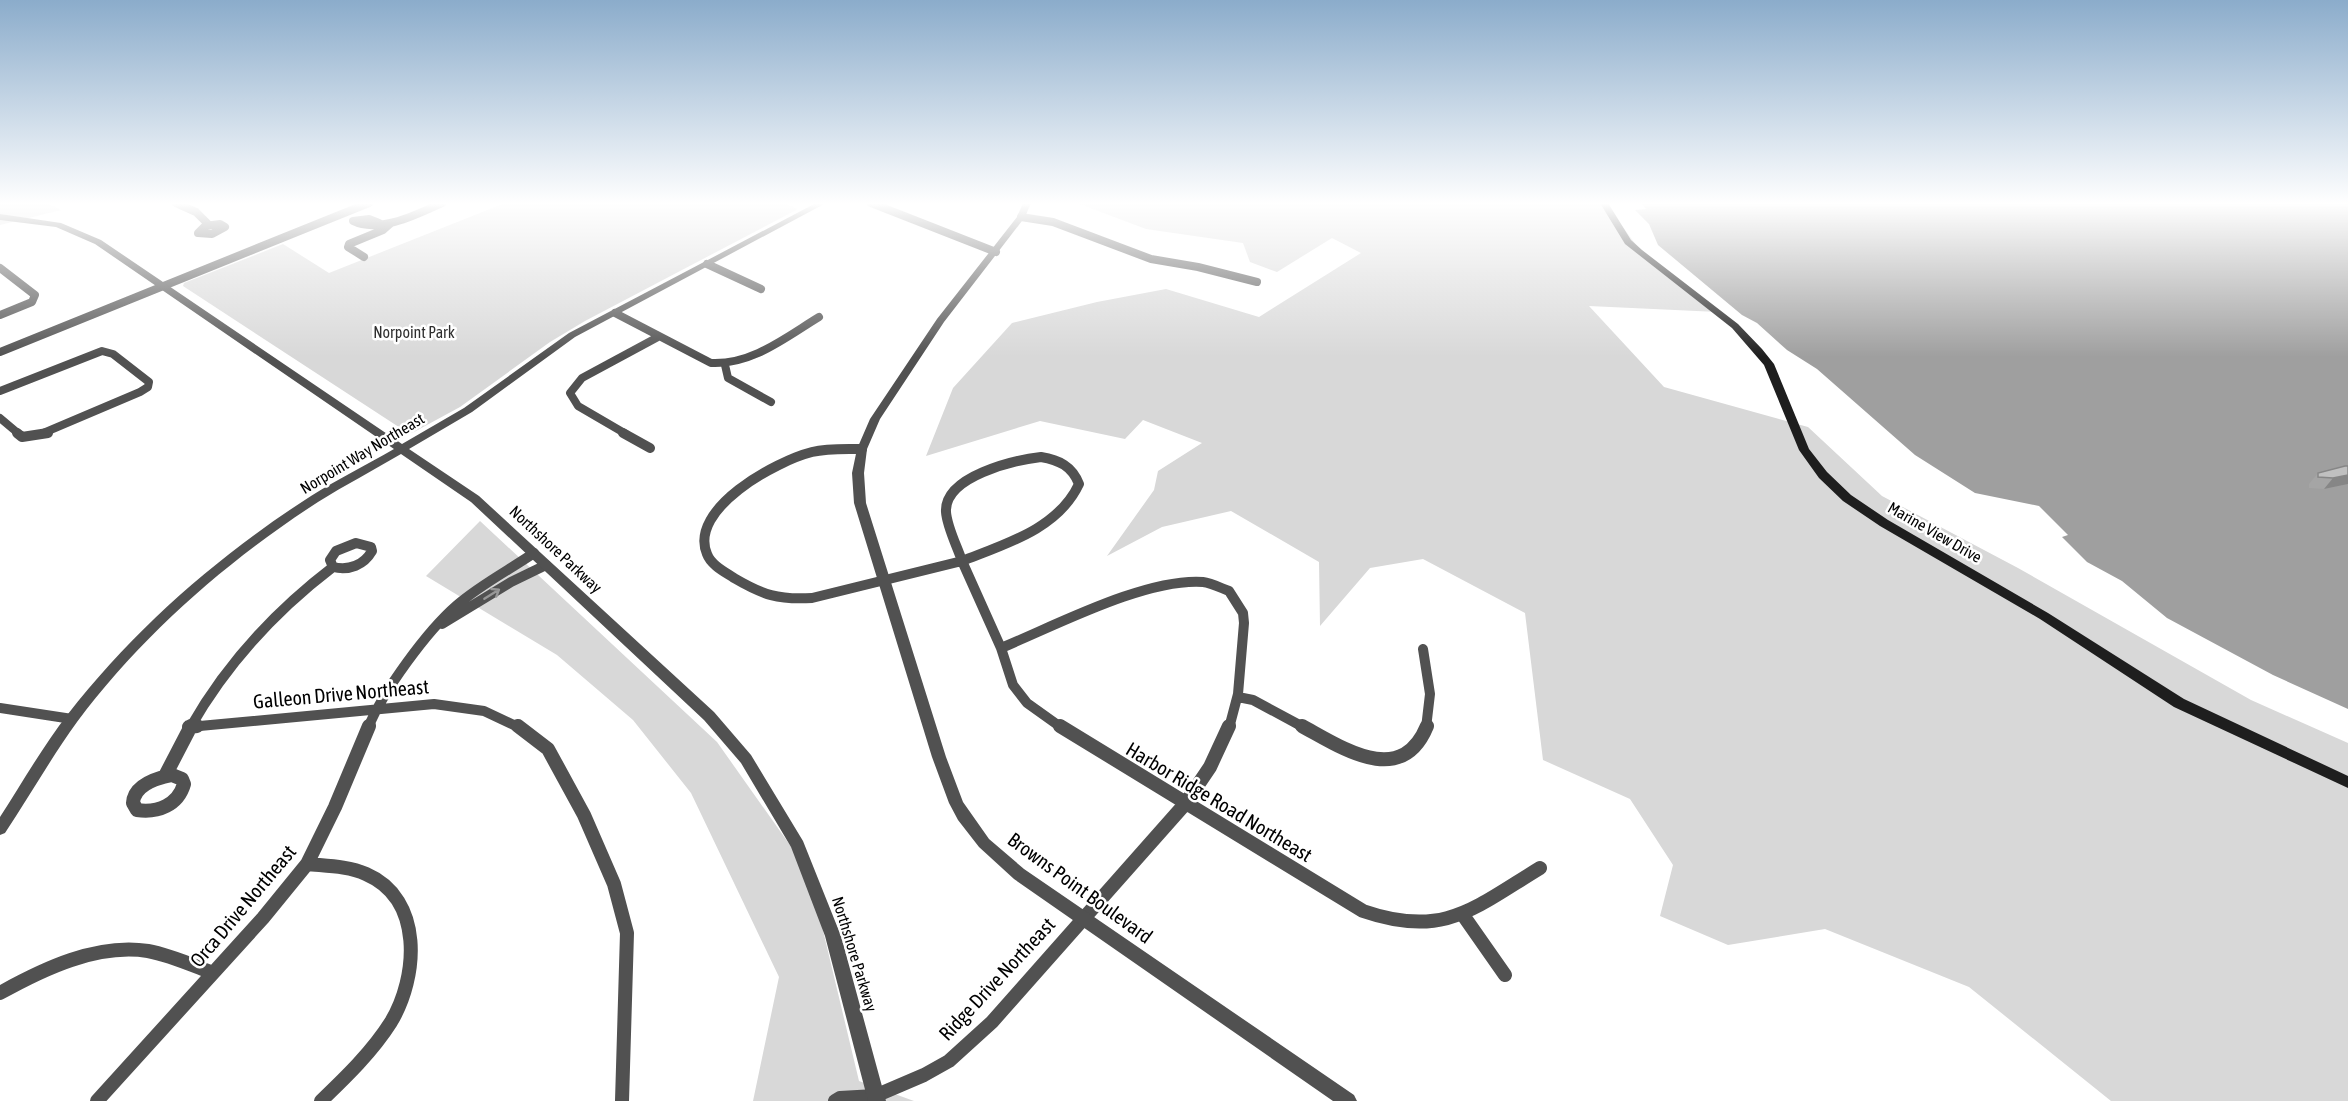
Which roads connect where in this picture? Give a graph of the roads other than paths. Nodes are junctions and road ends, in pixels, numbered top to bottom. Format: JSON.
{"nodes":[{"id":1,"x":115,"y":254,"type":"edge"},
{"id":2,"x":244,"y":254,"type":"edge"},
{"id":3,"x":360,"y":254,"type":"edge"},
{"id":4,"x":725,"y":254,"type":"edge"},
{"id":5,"x":994,"y":254,"type":"edge"},
{"id":6,"x":1139,"y":254,"type":"edge"},
{"id":7,"x":1642,"y":254,"type":"edge"},
{"id":8,"x":364,"y":257,"type":"dead end"},
{"id":9,"x":707,"y":264,"type":"junction"},
{"id":10,"x":0,"y":268,"type":"edge"},
{"id":11,"x":1257,"y":282,"type":"dead end"},
{"id":12,"x":162,"y":287,"type":"junction"},
{"id":13,"x":761,"y":290,"type":"dead end"},
{"id":14,"x":615,"y":313,"type":"junction"},
{"id":15,"x":0,"y":315,"type":"edge"},
{"id":16,"x":819,"y":317,"type":"dead end"},
{"id":17,"x":658,"y":337,"type":"junction"},
{"id":18,"x":0,"y":352,"type":"edge"},
{"id":19,"x":725,"y":365,"type":"junction"},
{"id":20,"x":0,"y":391,"type":"edge"},
{"id":21,"x":771,"y":402,"type":"dead end"},
{"id":22,"x":0,"y":418,"type":"edge"},
{"id":23,"x":650,"y":448,"type":"dead end"},
{"id":24,"x":401,"y":449,"type":"junction"},
{"id":25,"x":862,"y":449,"type":"junction"},
{"id":26,"x":534,"y":553,"type":"junction"},
{"id":27,"x":962,"y":561,"type":"junction"},
{"id":28,"x":546,"y":565,"type":"junction"},
{"id":29,"x":333,"y":567,"type":"dead end"},
{"id":30,"x":884,"y":580,"type":"junction"},
{"id":31,"x":442,"y":624,"type":"junction"},
{"id":32,"x":1001,"y":648,"type":"junction"},
{"id":33,"x":1423,"y":649,"type":"dead end"},
{"id":34,"x":1238,"y":697,"type":"junction"},
{"id":35,"x":0,"y":708,"type":"edge"},
{"id":36,"x":376,"y":709,"type":"junction"},
{"id":37,"x":72,"y":719,"type":"junction"},
{"id":38,"x":189,"y":727,"type":"junction"},
{"id":39,"x":165,"y":776,"type":"dead end"},
{"id":40,"x":2348,"y":782,"type":"edge"},
{"id":41,"x":1185,"y":804,"type":"junction"},
{"id":42,"x":0,"y":829,"type":"edge"},
{"id":43,"x":307,"y":864,"type":"junction"},
{"id":44,"x":1540,"y":868,"type":"dead end"},
{"id":45,"x":1463,"y":915,"type":"junction"},
{"id":46,"x":1083,"y":918,"type":"junction"},
{"id":47,"x":213,"y":973,"type":"junction"},
{"id":48,"x":1505,"y":975,"type":"dead end"},
{"id":49,"x":0,"y":993,"type":"edge"},
{"id":50,"x":874,"y":1099,"type":"edge"},
{"id":51,"x":97,"y":1101,"type":"edge"},
{"id":52,"x":321,"y":1101,"type":"edge"},
{"id":53,"x":622,"y":1101,"type":"edge"},
{"id":54,"x":835,"y":1101,"type":"edge"},
{"id":55,"x":1348,"y":1101,"type":"edge"}],
"edges":[{"from":1,"to":12,"type":"street","name":"Northshore Parkway"},
{"from":2,"to":12,"type":"street"},
{"from":3,"to":8,"type":"street"},
{"from":4,"to":9,"type":"street","name":"Norpoint Way Northeast"},
{"from":5,"to":25,"type":"street","name":"Browns Point Boulevard"},
{"from":6,"to":11,"type":"street"},
{"from":7,"to":40,"type":"main road","name":"Marine View Drive"},
{"from":9,"to":13,"type":"street"},
{"from":9,"to":14,"type":"street","name":"Norpoint Way Northeast"},
{"from":10,"to":15,"type":"street"},
{"from":12,"to":18,"type":"street"},
{"from":12,"to":24,"type":"street","name":"Northshore Parkway"},
{"from":14,"to":17,"type":"street"},
{"from":14,"to":24,"type":"street","name":"Norpoint Way Northeast"},
{"from":16,"to":19,"type":"street"},
{"from":17,"to":19,"type":"street"},
{"from":17,"to":23,"type":"street"},
{"from":19,"to":21,"type":"street"},
{"from":20,"to":22,"type":"street"},
{"from":24,"to":26,"type":"street","name":"Northshore Parkway"},
{"from":24,"to":37,"type":"street","name":"Norpoint Way Northeast"},
{"from":25,"to":30,"type":"street","name":"Browns Point Boulevard"},
{"from":25,"to":30,"type":"street"},
{"from":26,"to":28,"type":"street","name":"Northshore Parkway"},
{"from":26,"to":31,"type":"street","name":"Orca Drive Northeast"},
{"from":27,"to":27,"type":"street","name":"Harbor Ridge Road Northeast"},
{"from":27,"to":30,"type":"street"},
{"from":27,"to":32,"type":"street","name":"Harbor Ridge Road Northeast"},
{"from":31,"to":28,"type":"street","name":"Orca Drive Northeast","one_way":true},
{"from":28,"to":50,"type":"street","name":"Northshore Parkway"},
{"from":29,"to":38,"type":"street"},
{"from":30,"to":46,"type":"street","name":"Browns Point Boulevard"},
{"from":31,"to":36,"type":"street","name":"Orca Drive Northeast"},
{"from":32,"to":34,"type":"street","name":"Ridge Drive Northeast"},
{"from":32,"to":41,"type":"street","name":"Harbor Ridge Road Northeast"},
{"from":33,"to":34,"type":"street"},
{"from":34,"to":41,"type":"street","name":"Ridge Drive Northeast"},
{"from":35,"to":37,"type":"street"},
{"from":36,"to":38,"type":"street","name":"Galleon Drive Northeast"},
{"from":36,"to":43,"type":"street","name":"Orca Drive Northeast"},
{"from":36,"to":53,"type":"street","name":"Galleon Drive Northeast"},
{"from":37,"to":42,"type":"street","name":"Norpoint Way Northeast"},
{"from":38,"to":39,"type":"street"},
{"from":41,"to":45,"type":"street","name":"Harbor Ridge Road Northeast"},
{"from":41,"to":46,"type":"street","name":"Ridge Drive Northeast"},
{"from":43,"to":47,"type":"street","name":"Orca Drive Northeast"},
{"from":43,"to":52,"type":"street"},
{"from":44,"to":45,"type":"street","name":"Harbor Ridge Road Northeast"},
{"from":45,"to":48,"type":"street"},
{"from":46,"to":50,"type":"street","name":"Ridge Drive Northeast"},
{"from":46,"to":55,"type":"street","name":"Browns Point Boulevard"},
{"from":47,"to":49,"type":"street"},
{"from":47,"to":51,"type":"street","name":"Orca Drive Northeast"},
{"from":50,"to":54,"type":"street","name":"Ridge Drive Northeast"}]}
